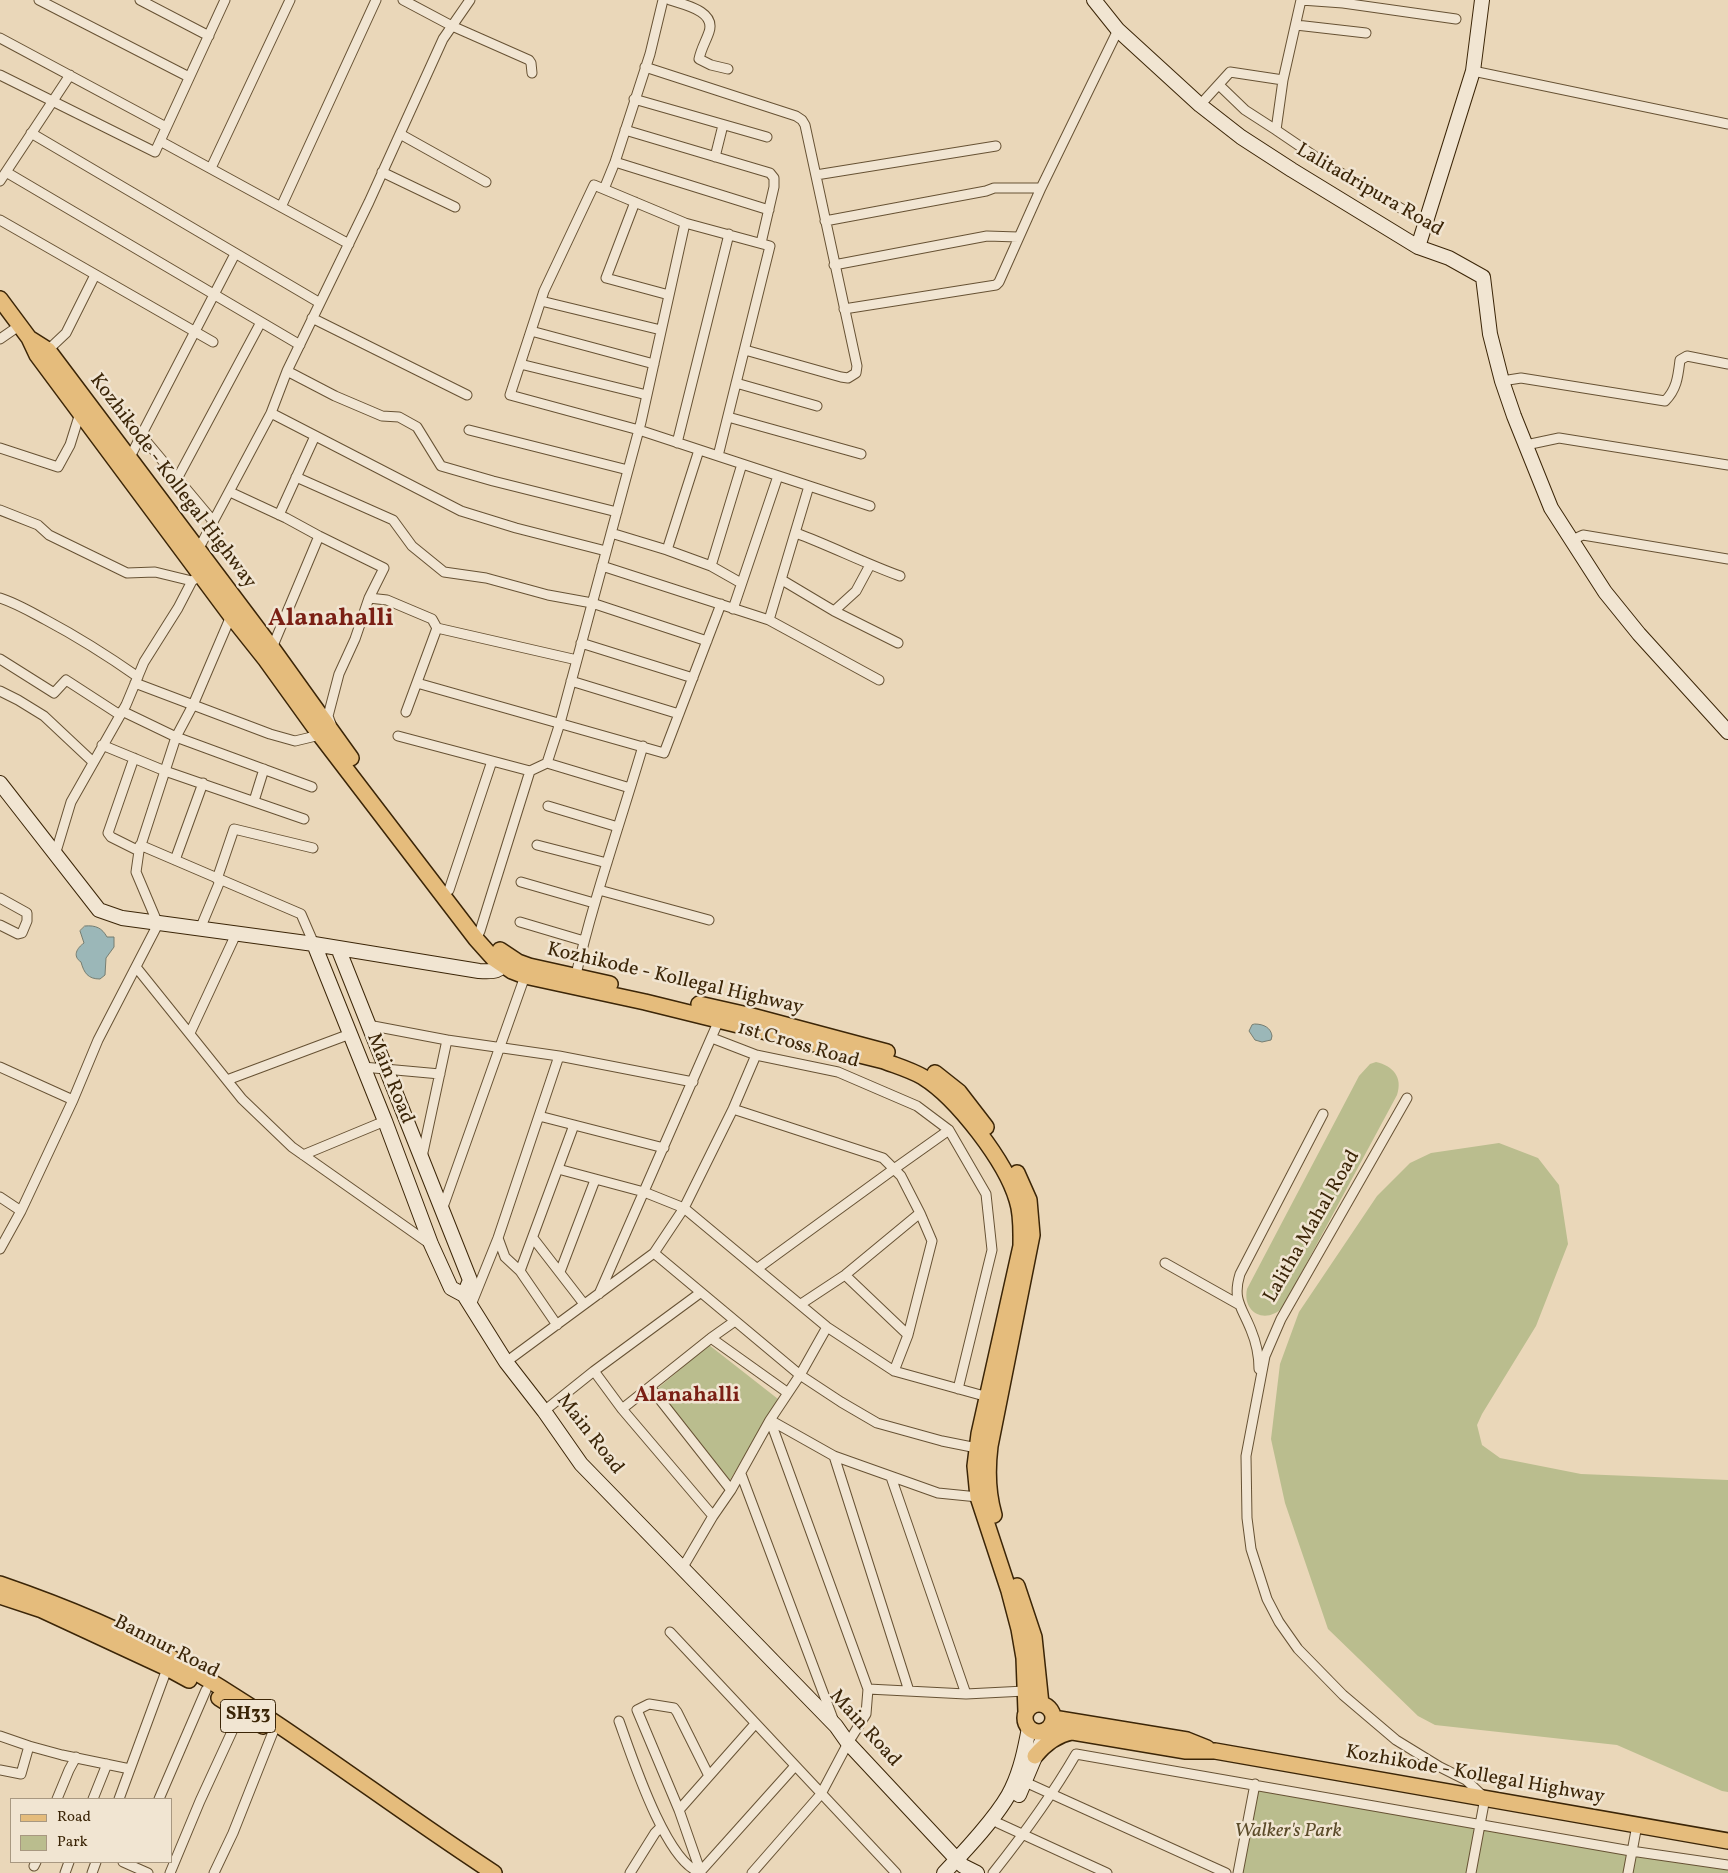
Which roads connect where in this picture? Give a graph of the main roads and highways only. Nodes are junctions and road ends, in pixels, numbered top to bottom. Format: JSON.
{"nodes":[{"id":1,"x":0,"y":299,"type":"edge"},
{"id":2,"x":30,"y":338,"type":"junction"},
{"id":3,"x":325,"y":732,"type":"junction"},
{"id":4,"x":478,"y":935,"type":"junction"},
{"id":5,"x":507,"y":961,"type":"junction"},
{"id":6,"x":574,"y":982,"type":"junction"},
{"id":7,"x":994,"y":1530,"type":"junction"},
{"id":8,"x":0,"y":1584,"type":"edge"},
{"id":9,"x":0,"y":1596,"type":"edge"},
{"id":10,"x":170,"y":1663,"type":"junction"},
{"id":11,"x":1039,"y":1679,"type":"junction"},
{"id":12,"x":1041,"y":1704,"type":"junction"},
{"id":13,"x":1026,"y":1712,"type":"junction"},
{"id":14,"x":1087,"y":1723,"type":"junction"},
{"id":15,"x":1049,"y":1726,"type":"junction"},
{"id":16,"x":1073,"y":1732,"type":"junction"},
{"id":17,"x":1215,"y":1751,"type":"junction"},
{"id":18,"x":1035,"y":1756,"type":"road end"},
{"id":19,"x":1728,"y":1841,"type":"edge"},
{"id":20,"x":447,"y":1847,"type":"junction"},
{"id":21,"x":476,"y":1873,"type":"edge"},
{"id":22,"x":494,"y":1873,"type":"edge"}],
"edges":[{"from":1,"to":2,"type":"main road","name":"Kozhikode - Kollegal Highway"},
{"from":2,"to":3,"type":"main road","name":"Kozhikode - Kollegal Highway"},
{"from":2,"to":3,"type":"main road","name":"Kozhikode - Kollegal Highway"},
{"from":3,"to":4,"type":"main road","name":"Kozhikode - Kollegal Highway"},
{"from":3,"to":4,"type":"main road","name":"Kozhikode - Kollegal Highway"},
{"from":4,"to":5,"type":"main road","name":"Kozhikode - Kollegal Highway"},
{"from":5,"to":6,"type":"main road","name":"Kozhikode - Kollegal Highway"},
{"from":5,"to":6,"type":"main road","name":"Kozhikode - Kollegal Highway"},
{"from":6,"to":7,"type":"main road","name":"Kozhikode - Kollegal Highway"},
{"from":6,"to":7,"type":"main road","name":"Kozhikode - Kollegal Highway"},
{"from":7,"to":11,"type":"main road","name":"Kozhikode - Kollegal Highway"},
{"from":7,"to":13,"type":"main road","name":"Kozhikode - Kollegal Highway"},
{"from":8,"to":10,"type":"main road"},
{"from":9,"to":10,"type":"main road","name":"Bannur Road","number":"SH33"},
{"from":10,"to":20,"type":"main road","name":"Bannur Road","number":"SH33"},
{"from":10,"to":20,"type":"main road"},
{"from":11,"to":12,"type":"main road","name":"Kozhikode - Kollegal Highway"},
{"from":11,"to":14,"type":"main road"},
{"from":12,"to":13,"type":"main road"},
{"from":12,"to":15,"type":"main road"},
{"from":13,"to":15,"type":"main road"},
{"from":14,"to":15,"type":"main road","name":"Kozhikode - Kollegal Highway"},
{"from":14,"to":17,"type":"main road","name":"Kozhikode - Kollegal Highway"},
{"from":15,"to":16,"type":"main road","name":"Kozhikode - Kollegal Highway"},
{"from":16,"to":17,"type":"main road","name":"Kozhikode - Kollegal Highway"},
{"from":16,"to":18,"type":"main road"},
{"from":17,"to":19,"type":"main road","name":"Kozhikode - Kollegal Highway"},
{"from":20,"to":21,"type":"main road","name":"Bannur Road","number":"SH33"},
{"from":20,"to":22,"type":"main road"}]}
